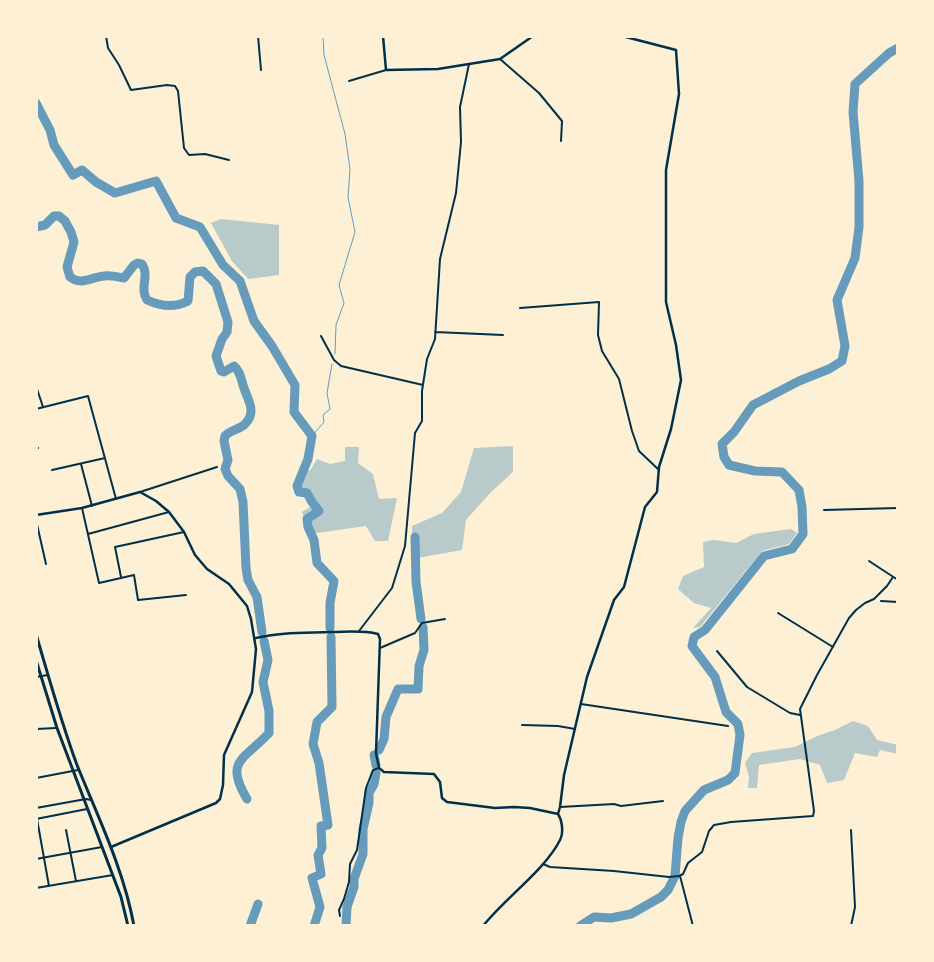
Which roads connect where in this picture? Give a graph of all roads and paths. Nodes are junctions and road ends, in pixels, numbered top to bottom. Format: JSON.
{"nodes":[{"id":1,"x":106,"y":36,"type":"edge"},
{"id":2,"x":258,"y":36,"type":"edge"},
{"id":3,"x":383,"y":36,"type":"edge"},
{"id":4,"x":534,"y":36,"type":"edge"},
{"id":5,"x":622,"y":36,"type":"edge"},
{"id":6,"x":500,"y":59,"type":"junction"},
{"id":7,"x":469,"y":64,"type":"junction"},
{"id":8,"x":261,"y":70,"type":"dead end"},
{"id":9,"x":386,"y":70,"type":"junction"},
{"id":10,"x":349,"y":81,"type":"dead end"},
{"id":11,"x":561,"y":141,"type":"dead end"},
{"id":12,"x":229,"y":160,"type":"dead end"},
{"id":13,"x":520,"y":308,"type":"dead end"},
{"id":14,"x":435,"y":332,"type":"junction"},
{"id":15,"x":504,"y":335,"type":"dead end"},
{"id":16,"x":321,"y":336,"type":"dead end"},
{"id":17,"x":423,"y":385,"type":"junction"},
{"id":18,"x":36,"y":386,"type":"edge"},
{"id":19,"x":43,"y":407,"type":"junction"},
{"id":20,"x":36,"y":409,"type":"edge"},
{"id":21,"x":105,"y":458,"type":"junction"},
{"id":22,"x":81,"y":464,"type":"junction"},
{"id":23,"x":217,"y":467,"type":"dead end"},
{"id":24,"x":52,"y":470,"type":"dead end"},
{"id":25,"x":659,"y":470,"type":"junction"},
{"id":26,"x":140,"y":492,"type":"junction"},
{"id":27,"x":116,"y":499,"type":"junction"},
{"id":28,"x":92,"y":506,"type":"junction"},
{"id":29,"x":82,"y":508,"type":"junction"},
{"id":30,"x":898,"y":508,"type":"edge"},
{"id":31,"x":824,"y":510,"type":"dead end"},
{"id":32,"x":169,"y":512,"type":"junction"},
{"id":33,"x":36,"y":515,"type":"edge"},
{"id":34,"x":36,"y":520,"type":"edge"},
{"id":35,"x":184,"y":532,"type":"junction"},
{"id":36,"x":88,"y":534,"type":"junction"},
{"id":37,"x":869,"y":561,"type":"dead end"},
{"id":38,"x":46,"y":564,"type":"dead end"},
{"id":39,"x":122,"y":577,"type":"junction"},
{"id":40,"x":893,"y":577,"type":"junction"},
{"id":41,"x":898,"y":580,"type":"edge"},
{"id":42,"x":186,"y":595,"type":"dead end"},
{"id":43,"x":898,"y":598,"type":"edge"},
{"id":44,"x":881,"y":601,"type":"dead end"},
{"id":45,"x":897,"y":602,"type":"edge"},
{"id":46,"x":778,"y":613,"type":"dead end"},
{"id":47,"x":445,"y":619,"type":"dead end"},
{"id":48,"x":358,"y":632,"type":"junction"},
{"id":49,"x":36,"y":634,"type":"edge"},
{"id":50,"x":255,"y":638,"type":"junction"},
{"id":51,"x":833,"y":647,"type":"junction"},
{"id":52,"x":380,"y":648,"type":"junction"},
{"id":53,"x":717,"y":651,"type":"dead end"},
{"id":54,"x":36,"y":660,"type":"edge"},
{"id":55,"x":48,"y":675,"type":"junction"},
{"id":56,"x":41,"y":676,"type":"junction"},
{"id":57,"x":36,"y":677,"type":"edge"},
{"id":58,"x":581,"y":704,"type":"junction"},
{"id":59,"x":800,"y":715,"type":"junction"},
{"id":60,"x":522,"y":725,"type":"dead end"},
{"id":61,"x":728,"y":726,"type":"dead end"},
{"id":62,"x":57,"y":728,"type":"junction"},
{"id":63,"x":36,"y":729,"type":"edge"},
{"id":64,"x":575,"y":729,"type":"junction"},
{"id":65,"x":379,"y":768,"type":"junction"},
{"id":66,"x":79,"y":770,"type":"junction"},
{"id":67,"x":73,"y":771,"type":"junction"},
{"id":68,"x":36,"y":778,"type":"edge"},
{"id":69,"x":84,"y":800,"type":"junction"},
{"id":70,"x":91,"y":800,"type":"junction"},
{"id":71,"x":663,"y":801,"type":"dead end"},
{"id":72,"x":36,"y":808,"type":"edge"},
{"id":73,"x":560,"y":808,"type":"junction"},
{"id":74,"x":87,"y":809,"type":"junction"},
{"id":75,"x":558,"y":814,"type":"junction"},
{"id":76,"x":36,"y":819,"type":"edge"},
{"id":77,"x":66,"y":830,"type":"dead end"},
{"id":78,"x":852,"y":830,"type":"dead end"},
{"id":79,"x":102,"y":846,"type":"junction"},
{"id":80,"x":110,"y":848,"type":"junction"},
{"id":81,"x":70,"y":853,"type":"junction"},
{"id":82,"x":44,"y":857,"type":"junction"},
{"id":83,"x":36,"y":859,"type":"edge"},
{"id":84,"x":543,"y":864,"type":"junction"},
{"id":85,"x":113,"y":875,"type":"junction"},
{"id":86,"x":680,"y":876,"type":"junction"},
{"id":87,"x":76,"y":881,"type":"junction"},
{"id":88,"x":49,"y":886,"type":"junction"},
{"id":89,"x":36,"y":888,"type":"edge"},
{"id":90,"x":340,"y":916,"type":"dead end"},
{"id":91,"x":128,"y":926,"type":"edge"},
{"id":92,"x":134,"y":926,"type":"edge"},
{"id":93,"x":483,"y":926,"type":"edge"},
{"id":94,"x":693,"y":926,"type":"edge"},
{"id":95,"x":850,"y":926,"type":"edge"}],
"edges":[{"from":1,"to":12,"type":"street"},
{"from":2,"to":8,"type":"street"},
{"from":3,"to":9,"type":"street"},
{"from":4,"to":6,"type":"street"},
{"from":5,"to":25,"type":"street"},
{"from":6,"to":7,"type":"street"},
{"from":6,"to":11,"type":"street"},
{"from":7,"to":9,"type":"street"},
{"from":7,"to":14,"type":"street"},
{"from":9,"to":10,"type":"street"},
{"from":13,"to":25,"type":"street"},
{"from":14,"to":15,"type":"street"},
{"from":14,"to":17,"type":"street"},
{"from":16,"to":17,"type":"street"},
{"from":17,"to":48,"type":"street"},
{"from":18,"to":19,"type":"street"},
{"from":19,"to":20,"type":"street"},
{"from":19,"to":21,"type":"street"},
{"from":21,"to":22,"type":"street"},
{"from":21,"to":27,"type":"street"},
{"from":22,"to":24,"type":"street"},
{"from":22,"to":28,"type":"street"},
{"from":23,"to":26,"type":"street"},
{"from":25,"to":58,"type":"street"},
{"from":26,"to":27,"type":"street"},
{"from":26,"to":32,"type":"street"},
{"from":27,"to":28,"type":"street"},
{"from":28,"to":29,"type":"street"},
{"from":29,"to":33,"type":"street"},
{"from":29,"to":36,"type":"street"},
{"from":30,"to":31,"type":"street"},
{"from":32,"to":35,"type":"street"},
{"from":32,"to":36,"type":"street"},
{"from":34,"to":38,"type":"street"},
{"from":35,"to":39,"type":"street"},
{"from":35,"to":50,"type":"street"},
{"from":36,"to":39,"type":"street"},
{"from":37,"to":40,"type":"street"},
{"from":39,"to":42,"type":"street"},
{"from":40,"to":41,"type":"street"},
{"from":40,"to":51,"type":"street"},
{"from":43,"to":45,"type":"street"},
{"from":44,"to":45,"type":"street"},
{"from":46,"to":51,"type":"street"},
{"from":47,"to":52,"type":"street"},
{"from":48,"to":50,"type":"street"},
{"from":48,"to":52,"type":"street"},
{"from":49,"to":55,"type":"main road"},
{"from":50,"to":80,"type":"street"},
{"from":51,"to":59,"type":"street"},
{"from":52,"to":65,"type":"street"},
{"from":53,"to":59,"type":"street"},
{"from":54,"to":56,"type":"main road"},
{"from":55,"to":56,"type":"street"},
{"from":55,"to":66,"type":"main road"},
{"from":56,"to":57,"type":"street"},
{"from":56,"to":62,"type":"main road"},
{"from":58,"to":61,"type":"street"},
{"from":58,"to":64,"type":"street"},
{"from":59,"to":86,"type":"street"},
{"from":60,"to":64,"type":"street"},
{"from":62,"to":63,"type":"street"},
{"from":62,"to":67,"type":"main road"},
{"from":64,"to":73,"type":"street"},
{"from":65,"to":75,"type":"street"},
{"from":65,"to":90,"type":"street"},
{"from":66,"to":67,"type":"street"},
{"from":66,"to":70,"type":"main road"},
{"from":67,"to":68,"type":"street"},
{"from":67,"to":69,"type":"main road"},
{"from":69,"to":70,"type":"street"},
{"from":69,"to":72,"type":"street"},
{"from":69,"to":74,"type":"main road"},
{"from":70,"to":80,"type":"main road"},
{"from":71,"to":73,"type":"street"},
{"from":73,"to":75,"type":"street"},
{"from":74,"to":76,"type":"street"},
{"from":74,"to":79,"type":"main road"},
{"from":75,"to":84,"type":"street"},
{"from":76,"to":82,"type":"street"},
{"from":77,"to":81,"type":"street"},
{"from":78,"to":95,"type":"street"},
{"from":79,"to":81,"type":"street"},
{"from":79,"to":85,"type":"main road"},
{"from":80,"to":92,"type":"main road"},
{"from":81,"to":82,"type":"street"},
{"from":81,"to":87,"type":"street"},
{"from":82,"to":83,"type":"street"},
{"from":82,"to":88,"type":"street"},
{"from":84,"to":86,"type":"street"},
{"from":84,"to":93,"type":"street"},
{"from":85,"to":87,"type":"street"},
{"from":85,"to":91,"type":"main road"},
{"from":86,"to":94,"type":"street"},
{"from":87,"to":88,"type":"street"},
{"from":88,"to":89,"type":"street"}]}
